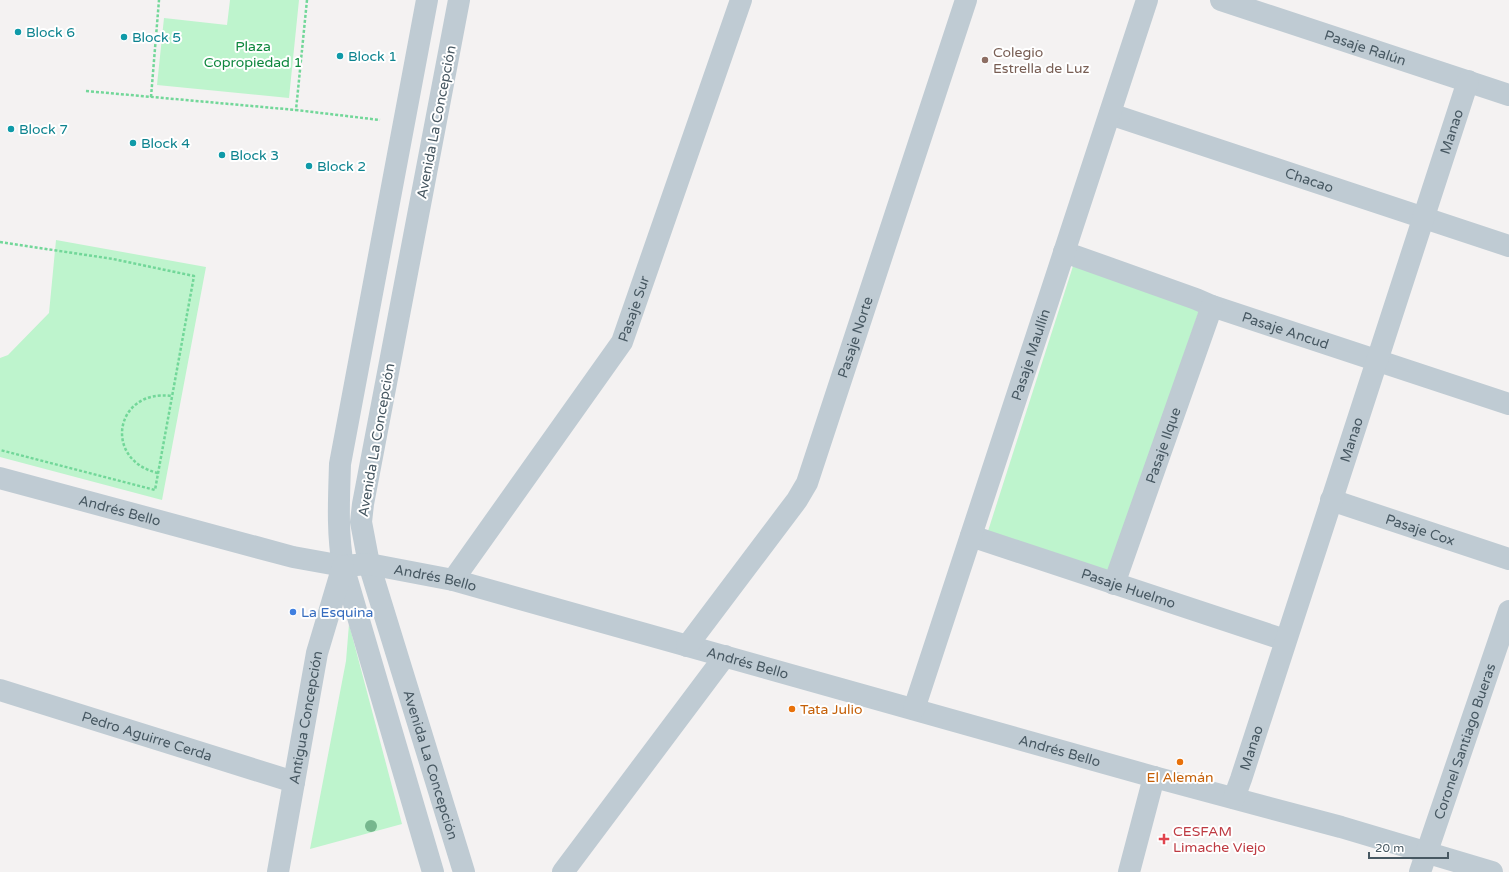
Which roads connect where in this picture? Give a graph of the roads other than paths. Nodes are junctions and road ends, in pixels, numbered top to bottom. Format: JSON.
{"nodes":[{"id":1,"x":427,"y":0,"type":"edge"},
{"id":2,"x":459,"y":0,"type":"edge"},
{"id":3,"x":741,"y":0,"type":"edge"},
{"id":4,"x":966,"y":0,"type":"edge"},
{"id":5,"x":1146,"y":0,"type":"edge"},
{"id":6,"x":1221,"y":0,"type":"edge"},
{"id":7,"x":1468,"y":81,"type":"junction"},
{"id":8,"x":1509,"y":95,"type":"edge"},
{"id":9,"x":1110,"y":114,"type":"junction"},
{"id":10,"x":1423,"y":218,"type":"junction"},
{"id":11,"x":1509,"y":246,"type":"edge"},
{"id":12,"x":1064,"y":252,"type":"junction"},
{"id":13,"x":1212,"y":306,"type":"junction"},
{"id":14,"x":1377,"y":361,"type":"junction"},
{"id":15,"x":1509,"y":404,"type":"edge"},
{"id":16,"x":0,"y":478,"type":"edge"},
{"id":17,"x":1331,"y":500,"type":"junction"},
{"id":18,"x":971,"y":536,"type":"junction"},
{"id":19,"x":1509,"y":559,"type":"edge"},
{"id":20,"x":369,"y":564,"type":"junction"},
{"id":21,"x":343,"y":566,"type":"junction"},
{"id":22,"x":453,"y":580,"type":"junction"},
{"id":23,"x":1114,"y":584,"type":"junction"},
{"id":24,"x":1509,"y":611,"type":"edge"},
{"id":25,"x":1286,"y":640,"type":"junction"},
{"id":26,"x":687,"y":646,"type":"junction"},
{"id":27,"x":725,"y":656,"type":"junction"},
{"id":28,"x":0,"y":690,"type":"edge"},
{"id":29,"x":914,"y":709,"type":"junction"},
{"id":30,"x":1154,"y":777,"type":"junction"},
{"id":31,"x":294,"y":782,"type":"junction"},
{"id":32,"x":1234,"y":798,"type":"junction"},
{"id":33,"x":1423,"y":862,"type":"edge"},
{"id":34,"x":278,"y":872,"type":"edge"},
{"id":35,"x":433,"y":872,"type":"edge"},
{"id":36,"x":464,"y":872,"type":"edge"},
{"id":37,"x":563,"y":872,"type":"edge"},
{"id":38,"x":1129,"y":872,"type":"edge"},
{"id":39,"x":1492,"y":872,"type":"edge"}],
"edges":[{"from":1,"to":21,"type":"street","name":"Avenida La Concepción"},
{"from":2,"to":20,"type":"street","name":"Avenida La Concepción"},
{"from":3,"to":22,"type":"street","name":"Pasaje Sur"},
{"from":4,"to":26,"type":"street","name":"Pasaje Norte"},
{"from":5,"to":9,"type":"street","name":"Pasaje Maullín"},
{"from":6,"to":7,"type":"street","name":"Pasaje Ralún"},
{"from":7,"to":8,"type":"street","name":"Pasaje Ralún"},
{"from":7,"to":10,"type":"street","name":"Manao"},
{"from":9,"to":10,"type":"street","name":"Chacao"},
{"from":9,"to":12,"type":"street","name":"Pasaje Maullín"},
{"from":10,"to":11,"type":"street","name":"Chacao"},
{"from":10,"to":14,"type":"street","name":"Manao"},
{"from":12,"to":13,"type":"street","name":"Pasaje Ancud"},
{"from":12,"to":18,"type":"street","name":"Pasaje Maullín"},
{"from":13,"to":14,"type":"street","name":"Pasaje Ancud"},
{"from":13,"to":23,"type":"street","name":"Pasaje Ilque"},
{"from":14,"to":15,"type":"street","name":"Pasaje Ancud"},
{"from":14,"to":17,"type":"street","name":"Manao"},
{"from":16,"to":21,"type":"street","name":"Andrés Bello"},
{"from":17,"to":19,"type":"street","name":"Pasaje Cox"},
{"from":17,"to":25,"type":"street","name":"Manao"},
{"from":18,"to":23,"type":"street","name":"Pasaje Huelmo"},
{"from":18,"to":29,"type":"street","name":"Pasaje Maullín"},
{"from":20,"to":21,"type":"street","name":"Andrés Bello"},
{"from":20,"to":22,"type":"street","name":"Andrés Bello"},
{"from":20,"to":36,"type":"street","name":"Avenida La Concepción"},
{"from":21,"to":31,"type":"street","name":"Antigua Concepción"},
{"from":21,"to":35,"type":"street","name":"Avenida La Concepción"},
{"from":22,"to":26,"type":"street","name":"Andrés Bello"},
{"from":23,"to":25,"type":"street","name":"Pasaje Huelmo"},
{"from":24,"to":33,"type":"street","name":"Coronel Santiago Bueras"},
{"from":25,"to":32,"type":"street","name":"Manao"},
{"from":26,"to":27,"type":"street","name":"Andrés Bello"},
{"from":27,"to":29,"type":"street","name":"Andrés Bello"},
{"from":27,"to":37,"type":"street"},
{"from":28,"to":31,"type":"street","name":"Pedro Aguirre Cerda"},
{"from":29,"to":30,"type":"street","name":"Andrés Bello"},
{"from":30,"to":32,"type":"street","name":"Andrés Bello"},
{"from":30,"to":38,"type":"street"},
{"from":31,"to":34,"type":"street","name":"Antigua Concepción"},
{"from":32,"to":33,"type":"street","name":"Andrés Bello"},
{"from":33,"to":39,"type":"street","name":"Andrés Bello"}]}
